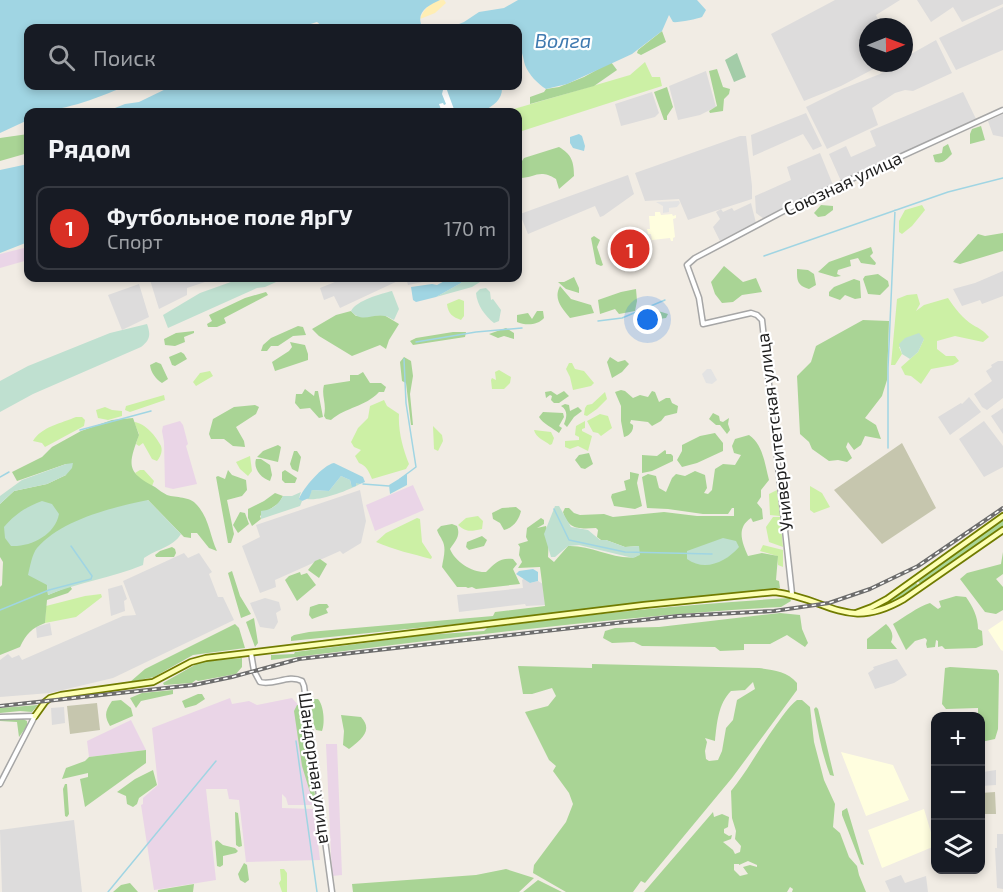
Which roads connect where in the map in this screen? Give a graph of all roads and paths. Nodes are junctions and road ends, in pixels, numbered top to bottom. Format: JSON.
{"nodes":[{"id":1,"x":1003,"y":110,"type":"edge"},
{"id":2,"x":686,"y":266,"type":"joint"},
{"id":3,"x":1003,"y":516,"type":"edge"},
{"id":4,"x":1003,"y":530,"type":"edge"},
{"id":5,"x":792,"y":594,"type":"junction"},
{"id":6,"x":888,"y":598,"type":"junction"},
{"id":7,"x":892,"y":606,"type":"junction"},
{"id":8,"x":854,"y":613,"type":"junction"},
{"id":9,"x":251,"y":653,"type":"junction"},
{"id":10,"x":35,"y":716,"type":"junction"},
{"id":11,"x":0,"y":717,"type":"edge"},
{"id":12,"x":0,"y":784,"type":"edge"},
{"id":13,"x":332,"y":892,"type":"edge"}],
"edges":[{"from":1,"to":2,"type":"street","name":"Союзная улица"},
{"from":2,"to":5,"type":"street","name":"Университетская улица"},
{"from":3,"to":6,"type":"main road"},
{"from":4,"to":7,"type":"main road"},
{"from":5,"to":8,"type":"main road"},
{"from":5,"to":9,"type":"main road"},
{"from":6,"to":7,"type":"main road"},
{"from":6,"to":8,"type":"main road"},
{"from":7,"to":8,"type":"main road"},
{"from":9,"to":10,"type":"main road"},
{"from":9,"to":13,"type":"street","name":"Шандорная улица"},
{"from":10,"to":11,"type":"street"},
{"from":10,"to":12,"type":"street"}]}
